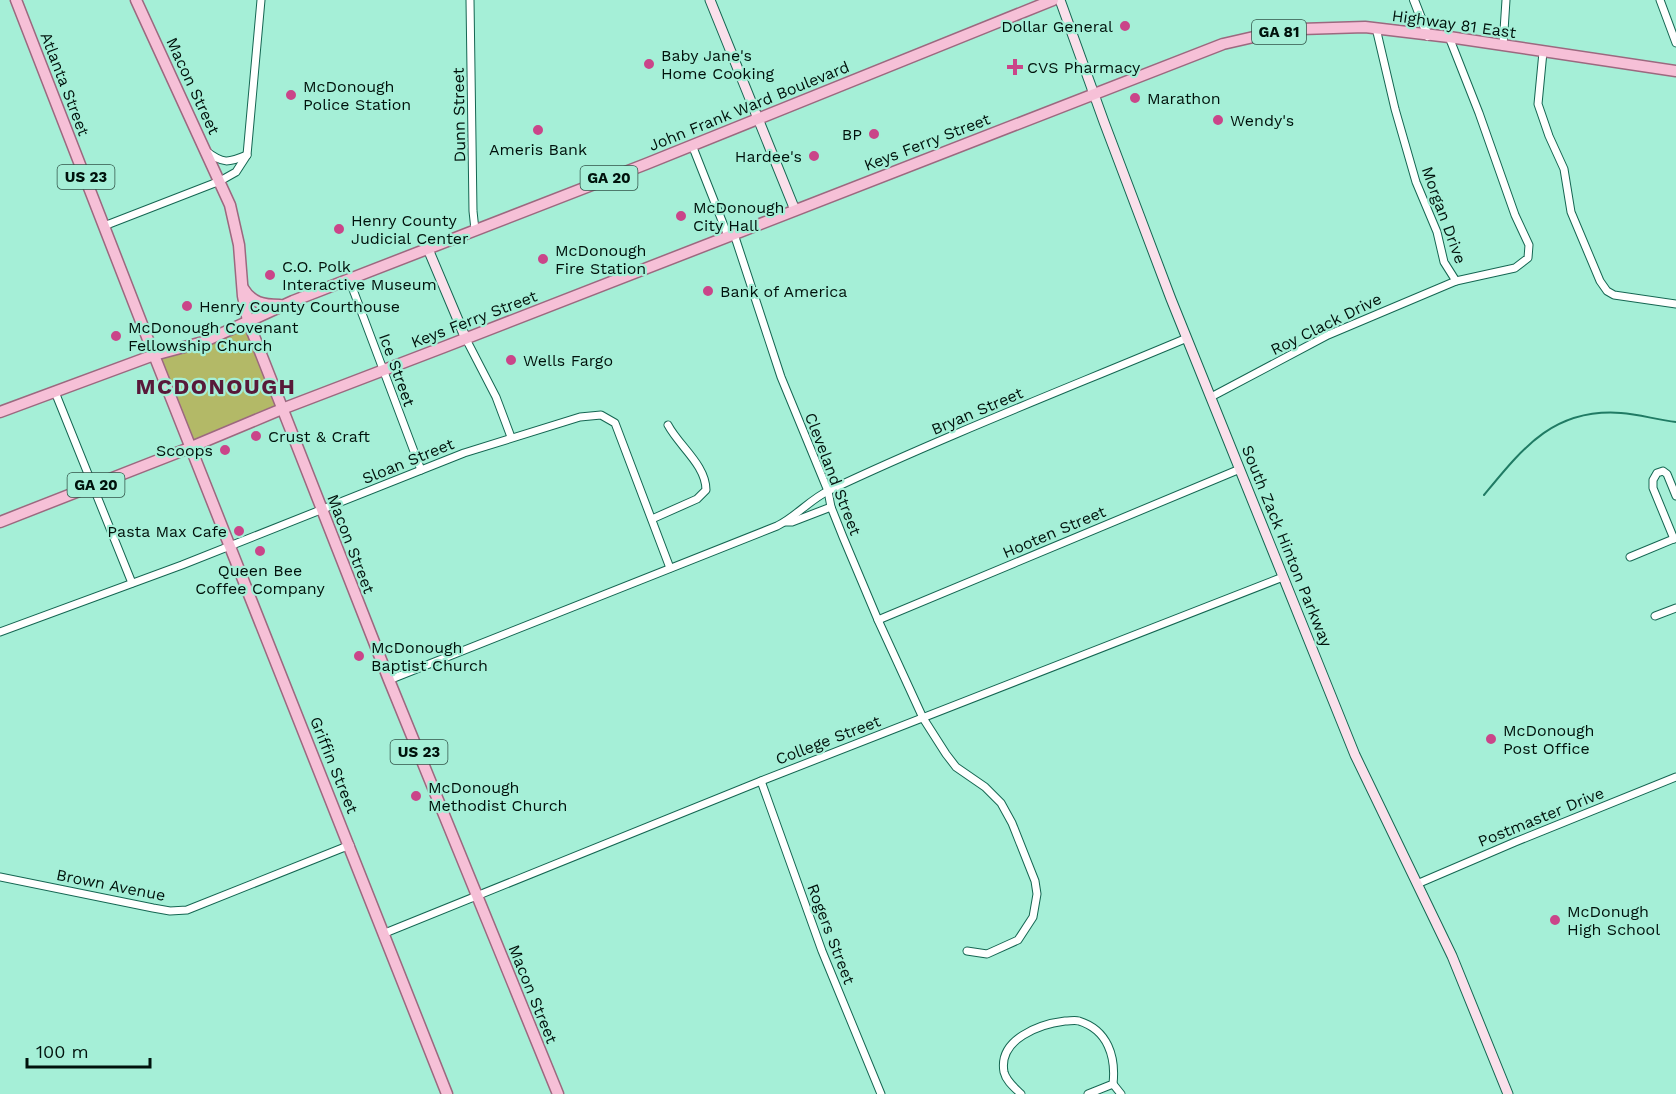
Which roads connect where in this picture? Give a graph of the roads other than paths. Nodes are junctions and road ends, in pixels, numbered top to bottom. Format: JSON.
{"nodes":[{"id":1,"x":16,"y":0,"type":"edge"},
{"id":2,"x":136,"y":0,"type":"edge"},
{"id":3,"x":261,"y":0,"type":"edge"},
{"id":4,"x":470,"y":0,"type":"edge"},
{"id":5,"x":710,"y":0,"type":"edge"},
{"id":6,"x":1053,"y":0,"type":"edge"},
{"id":7,"x":1060,"y":0,"type":"edge"},
{"id":8,"x":1414,"y":0,"type":"edge"},
{"id":9,"x":1506,"y":0,"type":"edge"},
{"id":10,"x":1660,"y":0,"type":"edge"},
{"id":11,"x":1376,"y":28,"type":"junction"},
{"id":12,"x":1428,"y":36,"type":"junction"},
{"id":13,"x":1449,"y":37,"type":"junction"},
{"id":14,"x":1676,"y":43,"type":"edge"},
{"id":15,"x":1503,"y":46,"type":"junction"},
{"id":16,"x":1543,"y":52,"type":"junction"},
{"id":17,"x":1676,"y":71,"type":"edge"},
{"id":18,"x":1094,"y":93,"type":"junction"},
{"id":19,"x":758,"y":119,"type":"junction"},
{"id":20,"x":692,"y":145,"type":"junction"},
{"id":21,"x":206,"y":151,"type":"junction"},
{"id":22,"x":247,"y":155,"type":"junction"},
{"id":23,"x":220,"y":181,"type":"junction"},
{"id":24,"x":795,"y":210,"type":"junction"},
{"id":25,"x":104,"y":226,"type":"junction"},
{"id":26,"x":475,"y":230,"type":"junction"},
{"id":27,"x":731,"y":235,"type":"junction"},
{"id":28,"x":428,"y":249,"type":"junction"},
{"id":29,"x":349,"y":279,"type":"junction"},
{"id":30,"x":1456,"y":281,"type":"junction"},
{"id":31,"x":242,"y":287,"type":"junction"},
{"id":32,"x":1676,"y":304,"type":"edge"},
{"id":33,"x":285,"y":305,"type":"junction"},
{"id":34,"x":248,"y":321,"type":"junction"},
{"id":35,"x":1187,"y":338,"type":"junction"},
{"id":36,"x":466,"y":339,"type":"junction"},
{"id":37,"x":154,"y":355,"type":"junction"},
{"id":38,"x":384,"y":370,"type":"junction"},
{"id":39,"x":55,"y":392,"type":"junction"},
{"id":40,"x":1211,"y":398,"type":"junction"},
{"id":41,"x":282,"y":409,"type":"junction"},
{"id":42,"x":0,"y":412,"type":"edge"},
{"id":43,"x":668,"y":424,"type":"dead end"},
{"id":44,"x":511,"y":438,"type":"junction"},
{"id":45,"x":192,"y":447,"type":"junction"},
{"id":46,"x":1240,"y":469,"type":"junction"},
{"id":47,"x":421,"y":470,"type":"junction"},
{"id":48,"x":94,"y":486,"type":"junction"},
{"id":49,"x":828,"y":490,"type":"junction"},
{"id":50,"x":1676,"y":496,"type":"edge"},
{"id":51,"x":831,"y":507,"type":"junction"},
{"id":52,"x":321,"y":510,"type":"junction"},
{"id":53,"x":652,"y":519,"type":"junction"},
{"id":54,"x":0,"y":522,"type":"edge"},
{"id":55,"x":785,"y":522,"type":"junction"},
{"id":56,"x":1675,"y":538,"type":"edge"},
{"id":57,"x":231,"y":545,"type":"junction"},
{"id":58,"x":1630,"y":557,"type":"dead end"},
{"id":59,"x":670,"y":568,"type":"junction"},
{"id":60,"x":1283,"y":577,"type":"junction"},
{"id":61,"x":132,"y":583,"type":"junction"},
{"id":62,"x":1676,"y":608,"type":"edge"},
{"id":63,"x":1655,"y":616,"type":"dead end"},
{"id":64,"x":878,"y":620,"type":"junction"},
{"id":65,"x":0,"y":632,"type":"edge"},
{"id":66,"x":389,"y":680,"type":"junction"},
{"id":67,"x":923,"y":718,"type":"junction"},
{"id":68,"x":1676,"y":777,"type":"edge"},
{"id":69,"x":761,"y":781,"type":"junction"},
{"id":70,"x":350,"y":845,"type":"junction"},
{"id":71,"x":0,"y":877,"type":"edge"},
{"id":72,"x":1418,"y":884,"type":"junction"},
{"id":73,"x":477,"y":896,"type":"junction"},
{"id":74,"x":385,"y":933,"type":"junction"},
{"id":75,"x":967,"y":951,"type":"dead end"},
{"id":76,"x":1113,"y":1084,"type":"junction"},
{"id":77,"x":447,"y":1094,"type":"edge"},
{"id":78,"x":558,"y":1094,"type":"edge"},
{"id":79,"x":881,"y":1094,"type":"edge"},
{"id":80,"x":1021,"y":1094,"type":"edge"},
{"id":81,"x":1088,"y":1094,"type":"edge"},
{"id":82,"x":1121,"y":1094,"type":"edge"},
{"id":83,"x":1508,"y":1094,"type":"edge"}],
"edges":[{"from":1,"to":25,"type":"main road","name":"Atlanta Street","number":"US 23"},
{"from":2,"to":21,"type":"main road","name":"Macon Street","number":"US 23"},
{"from":3,"to":22,"type":"street"},
{"from":4,"to":26,"type":"street","name":"Dunn Street"},
{"from":5,"to":19,"type":"main road"},
{"from":6,"to":19,"type":"main road","name":"John Frank Ward Boulevard","number":"GA 20"},
{"from":7,"to":18,"type":"main road","name":"South Zack Hinton Parkway"},
{"from":8,"to":12,"type":"street"},
{"from":9,"to":15,"type":"street"},
{"from":10,"to":14,"type":"street"},
{"from":11,"to":12,"type":"main road","name":"Highway 81 East","number":"GA 81"},
{"from":11,"to":18,"type":"main road","name":"Highway 81 East","number":"GA 81"},
{"from":11,"to":30,"type":"street","name":"Morgan Drive"},
{"from":12,"to":13,"type":"main road","name":"Highway 81 East","number":"GA 81"},
{"from":13,"to":15,"type":"main road","name":"Highway 81 East","number":"GA 81"},
{"from":13,"to":30,"type":"street","name":"Morgan Drive"},
{"from":15,"to":16,"type":"main road","name":"Highway 81 East","number":"GA 81"},
{"from":16,"to":17,"type":"main road","name":"Highway 81 East","number":"GA 81"},
{"from":16,"to":32,"type":"street"},
{"from":18,"to":24,"type":"main road","name":"Keys Ferry Street","number":"GA 20"},
{"from":18,"to":35,"type":"main road","name":"South Zack Hinton Parkway"},
{"from":19,"to":20,"type":"main road","name":"John Frank Ward Boulevard","number":"GA 20"},
{"from":19,"to":24,"type":"main road"},
{"from":20,"to":26,"type":"main road","name":"John Frank Ward Boulevard","number":"GA 20"},
{"from":20,"to":27,"type":"street","name":"Cleveland Street"},
{"from":21,"to":22,"type":"street"},
{"from":21,"to":23,"type":"main road","name":"Macon Street","number":"US 23"},
{"from":22,"to":23,"type":"street"},
{"from":23,"to":25,"type":"street"},
{"from":23,"to":31,"type":"main road","name":"Macon Street","number":"US 23"},
{"from":24,"to":27,"type":"main road","name":"Keys Ferry Street","number":"GA 20"},
{"from":25,"to":37,"type":"main road","name":"Atlanta Street","number":"US 23"},
{"from":26,"to":28,"type":"main road","name":"John Frank Ward Boulevard","number":"GA 20"},
{"from":27,"to":36,"type":"main road","name":"Keys Ferry Street","number":"GA 20"},
{"from":27,"to":49,"type":"street","name":"Cleveland Street"},
{"from":28,"to":29,"type":"main road","name":"John Frank Ward Boulevard","number":"GA 20"},
{"from":28,"to":36,"type":"main road"},
{"from":29,"to":33,"type":"main road","name":"John Frank Ward Boulevard","number":"GA 20"},
{"from":29,"to":38,"type":"street","name":"Ice Street"},
{"from":30,"to":40,"type":"street","name":"Roy Clack Drive"},
{"from":31,"to":33,"type":"main road"},
{"from":31,"to":34,"type":"main road","name":"Macon Street","number":"US 23"},
{"from":33,"to":34,"type":"main road","name":"John Frank Ward Boulevard","number":"GA 20"},
{"from":34,"to":37,"type":"main road","name":"John Frank Ward Boulevard","number":"GA 20"},
{"from":34,"to":41,"type":"main road","name":"Macon Street","number":"US 23"},
{"from":35,"to":40,"type":"main road","name":"South Zack Hinton Parkway"},
{"from":35,"to":49,"type":"street","name":"Bryan Street"},
{"from":36,"to":38,"type":"main road","name":"Keys Ferry Street","number":"GA 20"},
{"from":36,"to":44,"type":"street"},
{"from":37,"to":39,"type":"main road","number":"GA 20"},
{"from":37,"to":45,"type":"main road","name":"Atlanta Street","number":"US 23"},
{"from":38,"to":41,"type":"main road","name":"Keys Ferry Street","number":"GA 20"},
{"from":38,"to":47,"type":"street","name":"Ice Street"},
{"from":39,"to":42,"type":"main road","number":"GA 20"},
{"from":39,"to":48,"type":"street"},
{"from":40,"to":46,"type":"main road","name":"South Zack Hinton Parkway"},
{"from":41,"to":45,"type":"main road","name":"Keys Ferry Street","number":"GA 20"},
{"from":41,"to":52,"type":"main road","name":"Macon Street","number":"US 23"},
{"from":43,"to":53,"type":"street"},
{"from":44,"to":47,"type":"street","name":"Sloan Street"},
{"from":44,"to":53,"type":"street","name":"Sloan Street"},
{"from":45,"to":48,"type":"main road","name":"Keys Ferry Street","number":"GA 20"},
{"from":45,"to":57,"type":"main road","name":"Griffin Street","number":"US 23"},
{"from":46,"to":60,"type":"main road","name":"South Zack Hinton Parkway"},
{"from":46,"to":64,"type":"street","name":"Hooten Street"},
{"from":47,"to":52,"type":"street","name":"Sloan Street"},
{"from":48,"to":54,"type":"main road","name":"Keys Ferry Street","number":"GA 20"},
{"from":48,"to":61,"type":"street"},
{"from":49,"to":51,"type":"street","name":"Cleveland Street"},
{"from":49,"to":55,"type":"street","name":"Bryan Street"},
{"from":50,"to":56,"type":"street"},
{"from":51,"to":55,"type":"street","name":"Bryan Street"},
{"from":51,"to":64,"type":"street","name":"Cleveland Street"},
{"from":52,"to":57,"type":"street","name":"Sloan Street"},
{"from":52,"to":66,"type":"main road","name":"Macon Street","number":"US 23"},
{"from":53,"to":59,"type":"street","name":"Sloan Street"},
{"from":55,"to":59,"type":"street","name":"Bryan Street"},
{"from":56,"to":58,"type":"street"},
{"from":57,"to":61,"type":"street","name":"Sloan Street"},
{"from":57,"to":70,"type":"main road","name":"Griffin Street","number":"US 23"},
{"from":59,"to":66,"type":"street","name":"Bryan Street"},
{"from":60,"to":67,"type":"street","name":"College Street"},
{"from":60,"to":72,"type":"main road","name":"South Zack Hinton Parkway"},
{"from":61,"to":65,"type":"street","name":"Sloan Street"},
{"from":62,"to":63,"type":"street"},
{"from":64,"to":67,"type":"street","name":"Cleveland Street"},
{"from":66,"to":73,"type":"main road","name":"Macon Street","number":"US 23"},
{"from":67,"to":69,"type":"street","name":"College Street"},
{"from":67,"to":75,"type":"street","name":"Cleveland Street"},
{"from":68,"to":72,"type":"street","name":"Postmaster Drive"},
{"from":69,"to":73,"type":"street","name":"College Street"},
{"from":69,"to":79,"type":"street","name":"Rogers Street"},
{"from":70,"to":71,"type":"street","name":"Brown Avenue"},
{"from":70,"to":74,"type":"main road","name":"Griffin Street","number":"US 23"},
{"from":72,"to":83,"type":"main road","name":"South Zack Hinton Parkway"},
{"from":73,"to":74,"type":"street","name":"College Street"},
{"from":73,"to":78,"type":"main road","name":"Macon Street","number":"US 23"},
{"from":74,"to":77,"type":"main road","name":"Griffin Street","number":"US 23"},
{"from":76,"to":80,"type":"street"},
{"from":76,"to":81,"type":"street"},
{"from":76,"to":82,"type":"street"}]}
